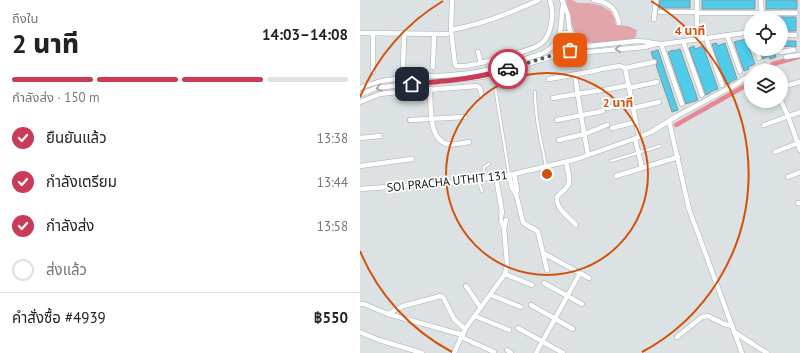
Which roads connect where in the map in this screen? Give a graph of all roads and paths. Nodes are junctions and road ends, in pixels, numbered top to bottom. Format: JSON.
{"nodes":[{"id":1,"x":452,"y":0,"type":"edge"},
{"id":2,"x":539,"y":0,"type":"edge"},
{"id":3,"x":550,"y":0,"type":"edge"},
{"id":4,"x":594,"y":0,"type":"edge"},
{"id":5,"x":656,"y":0,"type":"edge"},
{"id":6,"x":697,"y":0,"type":"edge"},
{"id":7,"x":761,"y":0,"type":"edge"},
{"id":8,"x":563,"y":2,"type":"edge"},
{"id":9,"x":660,"y":12,"type":"dead end"},
{"id":10,"x":697,"y":12,"type":"junction"},
{"id":11,"x":762,"y":12,"type":"edge"},
{"id":12,"x":796,"y":13,"type":"dead end"},
{"id":13,"x":788,"y":14,"type":"edge"},
{"id":14,"x":744,"y":16,"type":"edge"},
{"id":15,"x":654,"y":19,"type":"dead end"},
{"id":16,"x":619,"y":23,"type":"dead end"},
{"id":17,"x":451,"y":30,"type":"junction"},
{"id":18,"x":360,"y":33,"type":"edge"},
{"id":19,"x":744,"y":33,"type":"edge"},
{"id":20,"x":373,"y":34,"type":"junction"},
{"id":21,"x":404,"y":34,"type":"junction"},
{"id":22,"x":434,"y":34,"type":"junction"},
{"id":23,"x":447,"y":34,"type":"dead end"},
{"id":24,"x":727,"y":35,"type":"junction"},
{"id":25,"x":788,"y":35,"type":"edge"},
{"id":26,"x":795,"y":35,"type":"dead end"},
{"id":27,"x":573,"y":37,"type":"junction"},
{"id":28,"x":706,"y":38,"type":"junction"},
{"id":29,"x":559,"y":39,"type":"junction"},
{"id":30,"x":697,"y":39,"type":"junction"},
{"id":31,"x":683,"y":41,"type":"junction"},
{"id":32,"x":659,"y":44,"type":"junction"},
{"id":33,"x":794,"y":50,"type":"dead end"},
{"id":34,"x":567,"y":51,"type":"junction"},
{"id":35,"x":788,"y":51,"type":"edge"},
{"id":36,"x":478,"y":52,"type":"dead end"},
{"id":37,"x":800,"y":55,"type":"edge"},
{"id":38,"x":786,"y":57,"type":"dead end"},
{"id":39,"x":654,"y":62,"type":"dead end"},
{"id":40,"x":481,"y":63,"type":"junction"},
{"id":41,"x":434,"y":67,"type":"dead end"},
{"id":42,"x":625,"y":68,"type":"junction"},
{"id":43,"x":740,"y":71,"type":"dead end"},
{"id":44,"x":373,"y":72,"type":"dead end"},
{"id":45,"x":403,"y":72,"type":"dead end"},
{"id":46,"x":575,"y":75,"type":"junction"},
{"id":47,"x":424,"y":77,"type":"junction"},
{"id":48,"x":549,"y":79,"type":"dead end"},
{"id":49,"x":744,"y":79,"type":"edge"},
{"id":50,"x":657,"y":82,"type":"dead end"},
{"id":51,"x":800,"y":82,"type":"edge"},
{"id":52,"x":425,"y":83,"type":"junction"},
{"id":53,"x":722,"y":85,"type":"dead end"},
{"id":54,"x":788,"y":85,"type":"edge"},
{"id":55,"x":495,"y":87,"type":"dead end"},
{"id":56,"x":629,"y":87,"type":"junction"},
{"id":57,"x":360,"y":88,"type":"edge"},
{"id":58,"x":430,"y":89,"type":"junction"},
{"id":59,"x":535,"y":92,"type":"dead end"},
{"id":60,"x":577,"y":94,"type":"junction"},
{"id":61,"x":360,"y":95,"type":"edge"},
{"id":62,"x":702,"y":95,"type":"dead end"},
{"id":63,"x":482,"y":96,"type":"dead end"},
{"id":64,"x":553,"y":98,"type":"dead end"},
{"id":65,"x":360,"y":102,"type":"edge"},
{"id":66,"x":659,"y":102,"type":"dead end"},
{"id":67,"x":682,"y":104,"type":"dead end"},
{"id":68,"x":633,"y":106,"type":"junction"},
{"id":69,"x":784,"y":108,"type":"edge"},
{"id":70,"x":800,"y":112,"type":"edge"},
{"id":71,"x":581,"y":116,"type":"junction"},
{"id":72,"x":788,"y":116,"type":"junction"},
{"id":73,"x":465,"y":117,"type":"dead end"},
{"id":74,"x":432,"y":119,"type":"junction"},
{"id":75,"x":410,"y":120,"type":"dead end"},
{"id":76,"x":557,"y":120,"type":"dead end"},
{"id":77,"x":669,"y":121,"type":"junction"},
{"id":78,"x":636,"y":122,"type":"junction"},
{"id":79,"x":607,"y":126,"type":"dead end"},
{"id":80,"x":764,"y":126,"type":"dead end"},
{"id":81,"x":612,"y":128,"type":"dead end"},
{"id":82,"x":585,"y":134,"type":"junction"},
{"id":83,"x":380,"y":136,"type":"dead end"},
{"id":84,"x":360,"y":138,"type":"edge"},
{"id":85,"x":637,"y":138,"type":"junction"},
{"id":86,"x":559,"y":140,"type":"dead end"},
{"id":87,"x":469,"y":142,"type":"dead end"},
{"id":88,"x":799,"y":143,"type":"edge"},
{"id":89,"x":660,"y":146,"type":"dead end"},
{"id":90,"x":800,"y":150,"type":"edge"},
{"id":91,"x":638,"y":152,"type":"junction"},
{"id":92,"x":775,"y":152,"type":"dead end"},
{"id":93,"x":588,"y":155,"type":"junction"},
{"id":94,"x":678,"y":157,"type":"junction"},
{"id":95,"x":412,"y":159,"type":"dead end"},
{"id":96,"x":611,"y":160,"type":"dead end"},
{"id":97,"x":566,"y":162,"type":"junction"},
{"id":98,"x":489,"y":164,"type":"dead end"},
{"id":99,"x":360,"y":166,"type":"edge"},
{"id":100,"x":546,"y":166,"type":"junction"},
{"id":101,"x":642,"y":168,"type":"junction"},
{"id":102,"x":800,"y":172,"type":"edge"},
{"id":103,"x":512,"y":174,"type":"junction"},
{"id":104,"x":616,"y":176,"type":"dead end"},
{"id":105,"x":788,"y":176,"type":"dead end"},
{"id":106,"x":496,"y":177,"type":"junction"},
{"id":107,"x":483,"y":179,"type":"junction"},
{"id":108,"x":478,"y":180,"type":"junction"},
{"id":109,"x":360,"y":189,"type":"edge"},
{"id":110,"x":482,"y":191,"type":"dead end"},
{"id":111,"x":576,"y":225,"type":"dead end"},
{"id":112,"x":543,"y":253,"type":"junction"},
{"id":113,"x":547,"y":270,"type":"dead end"},
{"id":114,"x":580,"y":273,"type":"junction"},
{"id":115,"x":505,"y":274,"type":"junction"},
{"id":116,"x":589,"y":278,"type":"dead end"},
{"id":117,"x":544,"y":283,"type":"dead end"},
{"id":118,"x":532,"y":285,"type":"dead end"},
{"id":119,"x":466,"y":286,"type":"dead end"},
{"id":120,"x":491,"y":295,"type":"junction"},
{"id":121,"x":567,"y":296,"type":"junction"},
{"id":122,"x":360,"y":304,"type":"edge"},
{"id":123,"x":582,"y":304,"type":"dead end"},
{"id":124,"x":532,"y":305,"type":"dead end"},
{"id":125,"x":481,"y":308,"type":"junction"},
{"id":126,"x":521,"y":308,"type":"dead end"},
{"id":127,"x":388,"y":314,"type":"junction"},
{"id":128,"x":475,"y":316,"type":"junction"},
{"id":129,"x":555,"y":318,"type":"junction"},
{"id":130,"x":732,"y":326,"type":"junction"},
{"id":131,"x":518,"y":328,"type":"dead end"},
{"id":132,"x":466,"y":329,"type":"junction"},
{"id":133,"x":573,"y":329,"type":"dead end"},
{"id":134,"x":509,"y":330,"type":"dead end"},
{"id":135,"x":360,"y":332,"type":"edge"},
{"id":136,"x":734,"y":332,"type":"junction"},
{"id":137,"x":462,"y":336,"type":"junction"},
{"id":138,"x":677,"y":337,"type":"dead end"},
{"id":139,"x":542,"y":341,"type":"junction"},
{"id":140,"x":507,"y":350,"type":"dead end"},
{"id":141,"x":494,"y":352,"type":"dead end"},
{"id":142,"x":422,"y":353,"type":"edge"},
{"id":143,"x":454,"y":353,"type":"edge"},
{"id":144,"x":511,"y":353,"type":"edge"},
{"id":145,"x":536,"y":353,"type":"edge"},
{"id":146,"x":563,"y":353,"type":"edge"},
{"id":147,"x":742,"y":353,"type":"edge"},
{"id":148,"x":767,"y":353,"type":"edge"}],
"edges":[{"from":1,"to":17,"type":"street"},
{"from":2,"to":17,"type":"street"},
{"from":3,"to":40,"type":"street"},
{"from":4,"to":16,"type":"street"},
{"from":5,"to":15,"type":"street"},
{"from":6,"to":10,"type":"street"},
{"from":7,"to":11,"type":"street"},
{"from":8,"to":27,"type":"street"},
{"from":8,"to":29,"type":"street"},
{"from":9,"to":10,"type":"street"},
{"from":10,"to":14,"type":"street"},
{"from":10,"to":30,"type":"street"},
{"from":12,"to":13,"type":"street"},
{"from":17,"to":40,"type":"street"},
{"from":18,"to":20,"type":"street"},
{"from":19,"to":24,"type":"street"},
{"from":20,"to":21,"type":"street"},
{"from":20,"to":44,"type":"street"},
{"from":21,"to":22,"type":"street"},
{"from":21,"to":45,"type":"street"},
{"from":22,"to":23,"type":"street"},
{"from":22,"to":41,"type":"street"},
{"from":24,"to":28,"type":"street"},
{"from":24,"to":43,"type":"street"},
{"from":25,"to":26,"type":"street"},
{"from":27,"to":29,"type":"street"},
{"from":27,"to":32,"type":"street"},
{"from":27,"to":34,"type":"street"},
{"from":28,"to":30,"type":"street"},
{"from":28,"to":53,"type":"street"},
{"from":29,"to":34,"type":"street"},
{"from":29,"to":47,"type":"street"},
{"from":30,"to":31,"type":"street"},
{"from":31,"to":32,"type":"street"},
{"from":31,"to":62,"type":"street"},
{"from":32,"to":34,"type":"street","one_way":true},
{"from":32,"to":67,"type":"street"},
{"from":33,"to":35,"type":"street"},
{"from":34,"to":52,"type":"street"},
{"from":36,"to":40,"type":"street"},
{"from":37,"to":38,"type":"street"},
{"from":39,"to":42,"type":"street"},
{"from":42,"to":46,"type":"street"},
{"from":42,"to":56,"type":"street"},
{"from":46,"to":48,"type":"street"},
{"from":46,"to":60,"type":"street"},
{"from":47,"to":52,"type":"street"},
{"from":47,"to":57,"type":"street"},
{"from":49,"to":77,"type":"street","name":"SOI PRACHA UTHIT 131"},
{"from":50,"to":56,"type":"street"},
{"from":51,"to":54,"type":"street"},
{"from":52,"to":61,"type":"street","one_way":true},
{"from":55,"to":103,"type":"lane"},
{"from":56,"to":60,"type":"street"},
{"from":56,"to":68,"type":"street"},
{"from":58,"to":63,"type":"street"},
{"from":58,"to":65,"type":"street"},
{"from":58,"to":74,"type":"street"},
{"from":59,"to":100,"type":"lane"},
{"from":60,"to":64,"type":"street"},
{"from":60,"to":71,"type":"street"},
{"from":66,"to":68,"type":"street"},
{"from":68,"to":71,"type":"street"},
{"from":68,"to":78,"type":"street"},
{"from":69,"to":72,"type":"street"},
{"from":70,"to":72,"type":"street"},
{"from":71,"to":76,"type":"street"},
{"from":71,"to":82,"type":"street"},
{"from":72,"to":80,"type":"street"},
{"from":72,"to":88,"type":"street"},
{"from":73,"to":74,"type":"street"},
{"from":74,"to":75,"type":"street"},
{"from":74,"to":87,"type":"street"},
{"from":77,"to":85,"type":"street","name":"SOI PRACHA UTHIT 131"},
{"from":77,"to":94,"type":"street"},
{"from":78,"to":81,"type":"street"},
{"from":78,"to":85,"type":"street"},
{"from":79,"to":82,"type":"street"},
{"from":82,"to":86,"type":"street"},
{"from":82,"to":93,"type":"street"},
{"from":83,"to":84,"type":"street"},
{"from":85,"to":91,"type":"street"},
{"from":85,"to":93,"type":"street","name":"SOI PRACHA UTHIT 131"},
{"from":88,"to":90,"type":"street"},
{"from":88,"to":92,"type":"street"},
{"from":89,"to":91,"type":"lane"},
{"from":91,"to":96,"type":"lane"},
{"from":91,"to":101,"type":"street"},
{"from":93,"to":97,"type":"street","name":"SOI PRACHA UTHIT 131"},
{"from":94,"to":101,"type":"street"},
{"from":94,"to":130,"type":"street"},
{"from":95,"to":99,"type":"street"},
{"from":97,"to":100,"type":"street","name":"SOI PRACHA UTHIT 131"},
{"from":97,"to":111,"type":"street"},
{"from":98,"to":107,"type":"lane"},
{"from":100,"to":103,"type":"street","name":"SOI PRACHA UTHIT 131"},
{"from":101,"to":104,"type":"street"},
{"from":102,"to":105,"type":"street"},
{"from":103,"to":106,"type":"street","name":"SOI PRACHA UTHIT 131"},
{"from":103,"to":112,"type":"street"},
{"from":106,"to":107,"type":"street","name":"SOI PRACHA UTHIT 131"},
{"from":106,"to":115,"type":"street"},
{"from":107,"to":108,"type":"street","name":"SOI PRACHA UTHIT 131"},
{"from":108,"to":109,"type":"street","name":"SOI PRACHA UTHIT 131"},
{"from":108,"to":110,"type":"lane"},
{"from":112,"to":113,"type":"street"},
{"from":112,"to":114,"type":"street"},
{"from":114,"to":116,"type":"street"},
{"from":114,"to":121,"type":"street"},
{"from":115,"to":118,"type":"street"},
{"from":115,"to":120,"type":"street"},
{"from":117,"to":121,"type":"street"},
{"from":119,"to":125,"type":"street"},
{"from":120,"to":125,"type":"street"},
{"from":120,"to":126,"type":"street"},
{"from":121,"to":123,"type":"street"},
{"from":121,"to":129,"type":"street"},
{"from":122,"to":127,"type":"street"},
{"from":124,"to":129,"type":"street"},
{"from":125,"to":128,"type":"street"},
{"from":127,"to":132,"type":"street"},
{"from":127,"to":137,"type":"street"},
{"from":128,"to":132,"type":"street"},
{"from":128,"to":134,"type":"street"},
{"from":129,"to":133,"type":"street"},
{"from":129,"to":139,"type":"street"},
{"from":130,"to":136,"type":"street"},
{"from":130,"to":138,"type":"street"},
{"from":131,"to":139,"type":"street"},
{"from":132,"to":137,"type":"street"},
{"from":135,"to":142,"type":"street"},
{"from":136,"to":147,"type":"street"},
{"from":136,"to":148,"type":"street"},
{"from":137,"to":141,"type":"street"},
{"from":137,"to":143,"type":"street"},
{"from":139,"to":145,"type":"street"},
{"from":139,"to":146,"type":"street"},
{"from":140,"to":144,"type":"street"}]}
